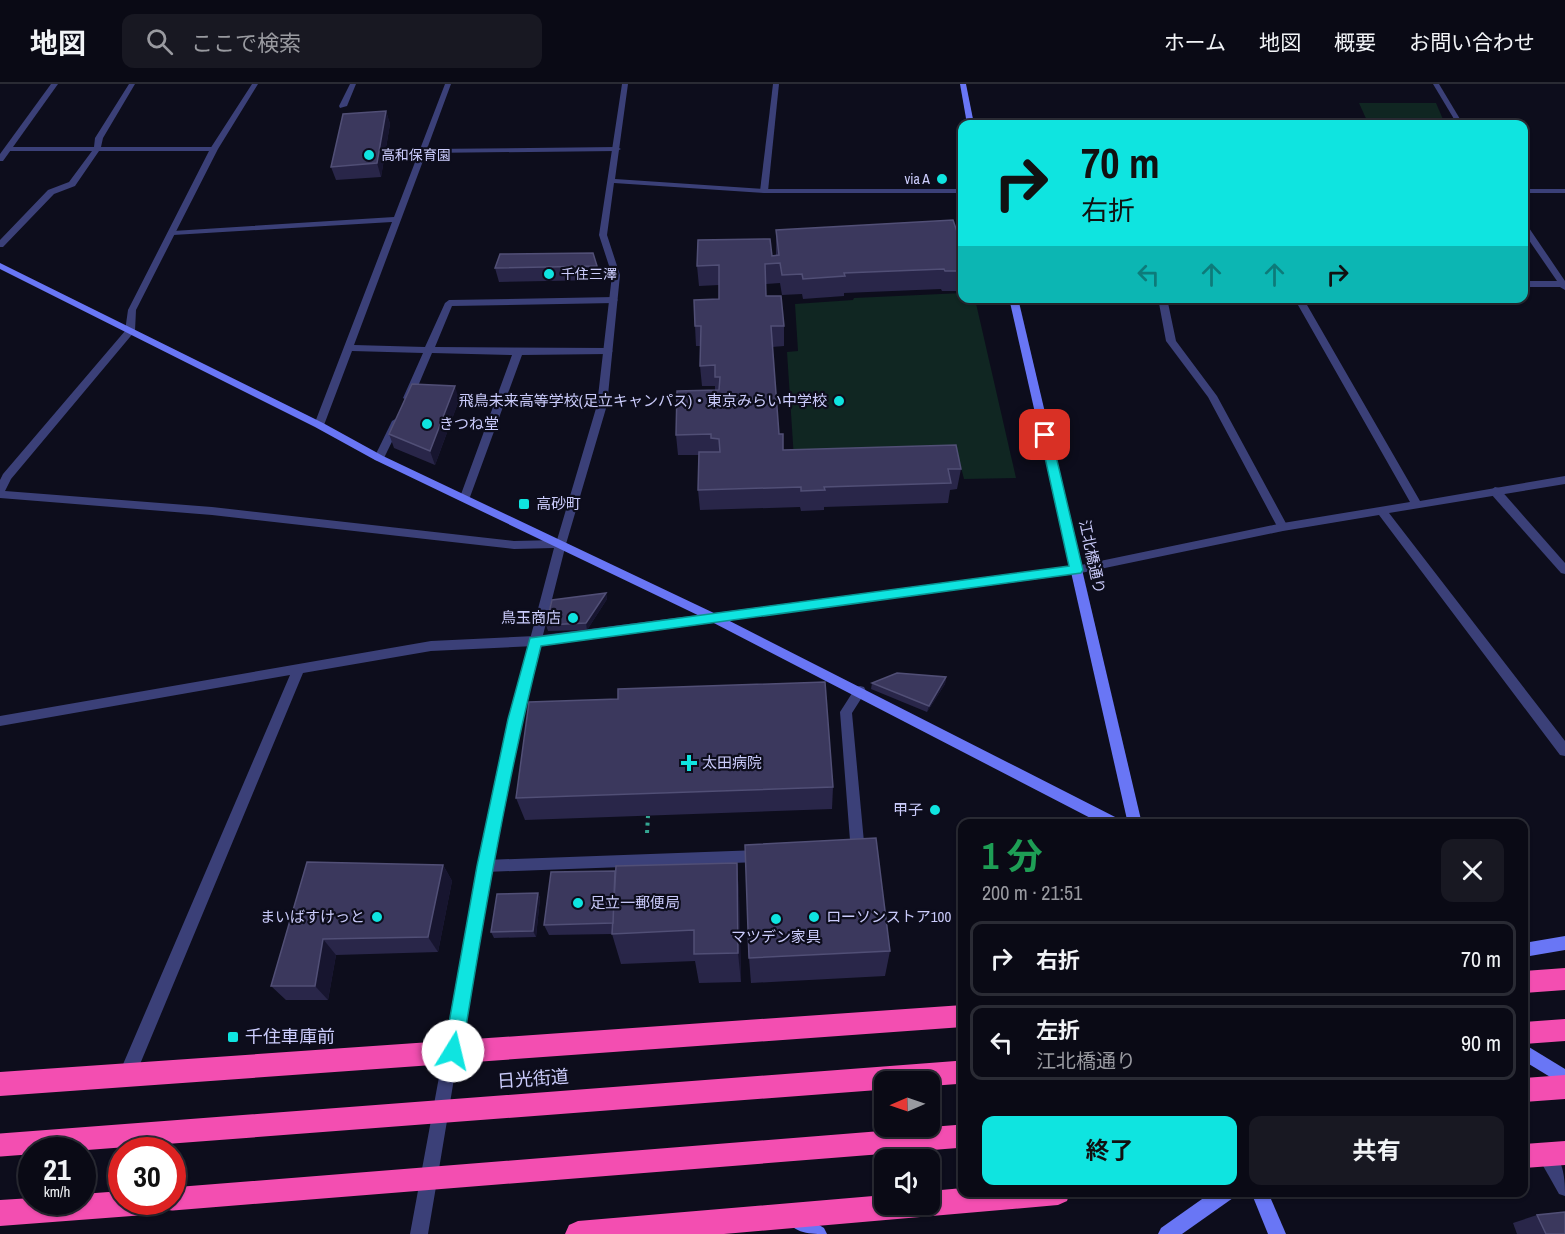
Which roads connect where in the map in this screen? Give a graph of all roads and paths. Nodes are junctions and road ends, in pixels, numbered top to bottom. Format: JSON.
{"nodes":[{"id":1,"x":55,"y":84,"type":"edge"},
{"id":2,"x":132,"y":84,"type":"edge"},
{"id":3,"x":255,"y":84,"type":"edge"},
{"id":4,"x":353,"y":84,"type":"edge"},
{"id":5,"x":448,"y":84,"type":"edge"},
{"id":6,"x":625,"y":84,"type":"edge"},
{"id":7,"x":776,"y":84,"type":"edge"},
{"id":8,"x":963,"y":84,"type":"edge"},
{"id":9,"x":1436,"y":84,"type":"edge"},
{"id":10,"x":343,"y":106,"type":"dead end"},
{"id":11,"x":970,"y":120,"type":"edge"},
{"id":12,"x":1458,"y":120,"type":"edge"},
{"id":13,"x":8,"y":149,"type":"junction"},
{"id":14,"x":214,"y":149,"type":"junction"},
{"id":15,"x":617,"y":149,"type":"junction"},
{"id":16,"x":97,"y":150,"type":"junction"},
{"id":17,"x":423,"y":152,"type":"junction"},
{"id":18,"x":0,"y":159,"type":"edge"},
{"id":19,"x":613,"y":181,"type":"junction"},
{"id":20,"x":1528,"y":190,"type":"edge"},
{"id":21,"x":764,"y":191,"type":"junction"},
{"id":22,"x":958,"y":191,"type":"edge"},
{"id":23,"x":1565,"y":191,"type":"edge"},
{"id":24,"x":398,"y":219,"type":"junction"},
{"id":25,"x":173,"y":233,"type":"junction"},
{"id":26,"x":1528,"y":233,"type":"edge"},
{"id":27,"x":0,"y":244,"type":"edge"},
{"id":28,"x":0,"y":266,"type":"edge"},
{"id":29,"x":1528,"y":284,"type":"edge"},
{"id":30,"x":1564,"y":286,"type":"edge"},
{"id":31,"x":614,"y":300,"type":"junction"},
{"id":32,"x":1014,"y":303,"type":"edge"},
{"id":33,"x":1163,"y":303,"type":"edge"},
{"id":34,"x":1301,"y":303,"type":"edge"},
{"id":35,"x":130,"y":331,"type":"junction"},
{"id":36,"x":347,"y":348,"type":"junction"},
{"id":37,"x":430,"y":350,"type":"junction"},
{"id":38,"x":608,"y":351,"type":"junction"},
{"id":39,"x":518,"y":352,"type":"junction"},
{"id":40,"x":319,"y":425,"type":"junction"},
{"id":41,"x":379,"y":458,"type":"junction"},
{"id":42,"x":1565,"y":480,"type":"edge"},
{"id":43,"x":1495,"y":491,"type":"junction"},
{"id":44,"x":0,"y":492,"type":"edge"},
{"id":45,"x":465,"y":497,"type":"junction"},
{"id":46,"x":1417,"y":505,"type":"junction"},
{"id":47,"x":1382,"y":510,"type":"junction"},
{"id":48,"x":1283,"y":527,"type":"junction"},
{"id":49,"x":561,"y":544,"type":"junction"},
{"id":50,"x":1076,"y":570,"type":"junction"},
{"id":51,"x":1565,"y":570,"type":"edge"},
{"id":52,"x":712,"y":617,"type":"junction"},
{"id":53,"x":535,"y":641,"type":"junction"},
{"id":54,"x":298,"y":671,"type":"junction"},
{"id":55,"x":860,"y":692,"type":"junction"},
{"id":56,"x":0,"y":721,"type":"edge"},
{"id":57,"x":1565,"y":751,"type":"edge"},
{"id":58,"x":1106,"y":819,"type":"edge"},
{"id":59,"x":1134,"y":819,"type":"edge"},
{"id":60,"x":846,"y":853,"type":"edge"},
{"id":61,"x":776,"y":856,"type":"edge"},
{"id":62,"x":485,"y":866,"type":"junction"},
{"id":63,"x":1565,"y":943,"type":"edge"},
{"id":64,"x":1528,"y":949,"type":"edge"},
{"id":65,"x":1565,"y":979,"type":"edge"},
{"id":66,"x":1528,"y":982,"type":"edge"},
{"id":67,"x":958,"y":1016,"type":"edge"},
{"id":68,"x":1565,"y":1030,"type":"edge"},
{"id":69,"x":1528,"y":1033,"type":"edge"},
{"id":70,"x":453,"y":1051,"type":"junction"},
{"id":71,"x":1528,"y":1055,"type":"edge"},
{"id":72,"x":958,"y":1072,"type":"edge"},
{"id":73,"x":127,"y":1075,"type":"junction"},
{"id":74,"x":1565,"y":1078,"type":"edge"},
{"id":75,"x":0,"y":1084,"type":"edge"},
{"id":76,"x":1565,"y":1087,"type":"edge"},
{"id":77,"x":1528,"y":1090,"type":"edge"},
{"id":78,"x":958,"y":1136,"type":"edge"},
{"id":79,"x":0,"y":1145,"type":"edge"},
{"id":80,"x":1545,"y":1155,"type":"edge"},
{"id":81,"x":1565,"y":1188,"type":"edge"},
{"id":82,"x":1005,"y":1197,"type":"edge"},
{"id":83,"x":1220,"y":1197,"type":"edge"},
{"id":84,"x":1261,"y":1197,"type":"edge"},
{"id":85,"x":186,"y":1198,"type":"edge"},
{"id":86,"x":940,"y":1203,"type":"edge"},
{"id":87,"x":108,"y":1205,"type":"edge"},
{"id":88,"x":874,"y":1208,"type":"edge"},
{"id":89,"x":0,"y":1213,"type":"edge"},
{"id":90,"x":792,"y":1216,"type":"junction"},
{"id":91,"x":419,"y":1234,"type":"edge"},
{"id":92,"x":578,"y":1234,"type":"edge"},
{"id":93,"x":818,"y":1234,"type":"edge"},
{"id":94,"x":1167,"y":1234,"type":"edge"},
{"id":95,"x":1277,"y":1234,"type":"edge"}],
"edges":[{"from":1,"to":13,"type":"street"},
{"from":2,"to":16,"type":"street"},
{"from":3,"to":14,"type":"street"},
{"from":4,"to":10,"type":"street"},
{"from":5,"to":17,"type":"street"},
{"from":6,"to":15,"type":"street"},
{"from":7,"to":21,"type":"street"},
{"from":8,"to":11,"type":"street"},
{"from":9,"to":12,"type":"street"},
{"from":13,"to":16,"type":"street"},
{"from":13,"to":18,"type":"street"},
{"from":14,"to":16,"type":"street"},
{"from":14,"to":25,"type":"street"},
{"from":15,"to":17,"type":"street"},
{"from":15,"to":19,"type":"street"},
{"from":16,"to":27,"type":"street"},
{"from":17,"to":24,"type":"street"},
{"from":19,"to":21,"type":"street"},
{"from":19,"to":31,"type":"street"},
{"from":20,"to":23,"type":"street"},
{"from":21,"to":22,"type":"street"},
{"from":24,"to":25,"type":"street"},
{"from":24,"to":36,"type":"street"},
{"from":25,"to":35,"type":"street"},
{"from":26,"to":30,"type":"street"},
{"from":28,"to":35,"type":"street"},
{"from":29,"to":30,"type":"street"},
{"from":31,"to":37,"type":"street"},
{"from":31,"to":38,"type":"street"},
{"from":32,"to":50,"type":"street","name":"江北橋通り"},
{"from":33,"to":48,"type":"street"},
{"from":34,"to":46,"type":"street"},
{"from":35,"to":40,"type":"street"},
{"from":35,"to":44,"type":"street"},
{"from":36,"to":37,"type":"street"},
{"from":36,"to":40,"type":"street"},
{"from":37,"to":39,"type":"street"},
{"from":37,"to":41,"type":"street"},
{"from":38,"to":39,"type":"street"},
{"from":38,"to":49,"type":"street"},
{"from":39,"to":45,"type":"street"},
{"from":40,"to":41,"type":"street"},
{"from":41,"to":45,"type":"street"},
{"from":42,"to":43,"type":"street"},
{"from":43,"to":46,"type":"street"},
{"from":43,"to":51,"type":"street"},
{"from":44,"to":49,"type":"street"},
{"from":45,"to":49,"type":"street"},
{"from":46,"to":47,"type":"street"},
{"from":47,"to":48,"type":"street"},
{"from":47,"to":57,"type":"street"},
{"from":48,"to":50,"type":"street"},
{"from":49,"to":52,"type":"street"},
{"from":49,"to":53,"type":"street"},
{"from":50,"to":52,"type":"street"},
{"from":50,"to":59,"type":"street","name":"江北橋通り"},
{"from":52,"to":53,"type":"street"},
{"from":52,"to":55,"type":"street"},
{"from":53,"to":54,"type":"street"},
{"from":53,"to":62,"type":"street"},
{"from":54,"to":56,"type":"street"},
{"from":54,"to":73,"type":"street"},
{"from":55,"to":58,"type":"street"},
{"from":55,"to":60,"type":"street"},
{"from":61,"to":62,"type":"street"},
{"from":62,"to":70,"type":"street"},
{"from":63,"to":64,"type":"street"},
{"from":65,"to":66,"type":"highway"},
{"from":67,"to":70,"type":"highway"},
{"from":68,"to":69,"type":"highway"},
{"from":70,"to":73,"type":"highway"},
{"from":70,"to":91,"type":"street"},
{"from":71,"to":74,"type":"street"},
{"from":72,"to":79,"type":"highway","name":"日光街道","bridge":true},
{"from":73,"to":75,"type":"highway"},
{"from":76,"to":77,"type":"highway"},
{"from":78,"to":85,"type":"highway","bridge":true},
{"from":80,"to":81,"type":"street"},
{"from":82,"to":86,"type":"highway"},
{"from":83,"to":94,"type":"street"},
{"from":84,"to":95,"type":"street"},
{"from":87,"to":89,"type":"highway"},
{"from":88,"to":90,"type":"highway"},
{"from":90,"to":92,"type":"highway"},
{"from":90,"to":93,"type":"street"}]}
